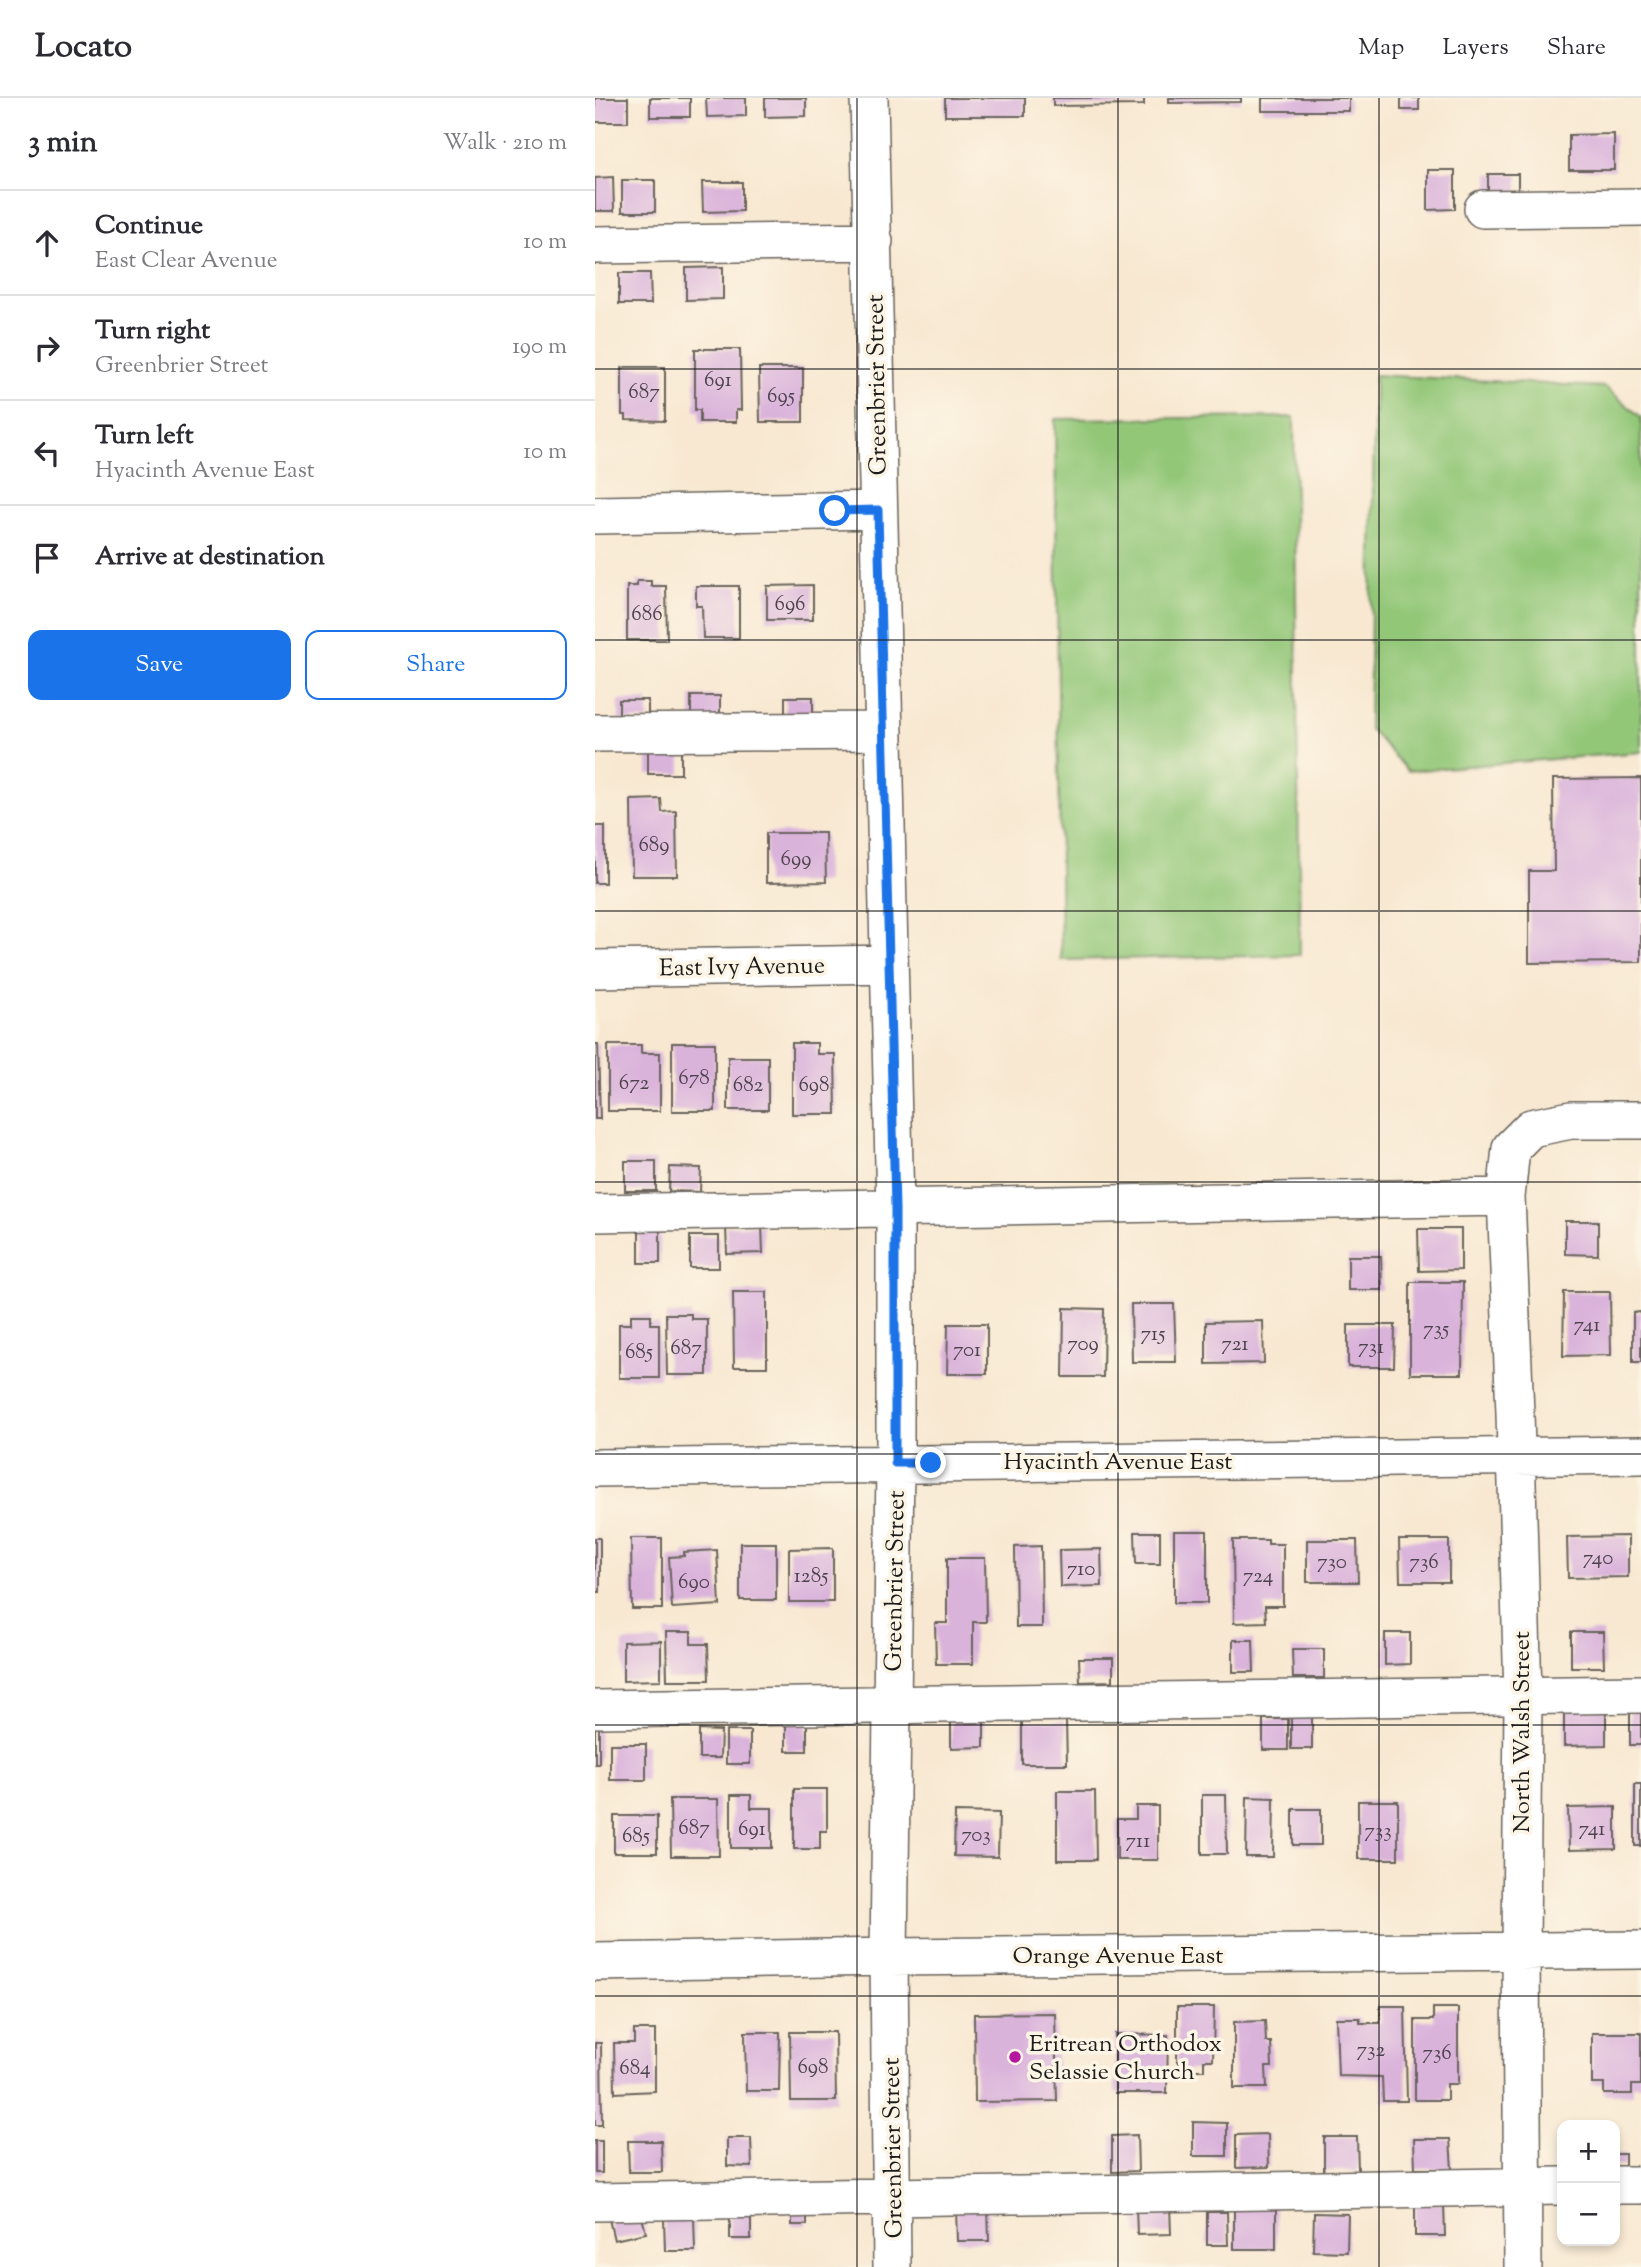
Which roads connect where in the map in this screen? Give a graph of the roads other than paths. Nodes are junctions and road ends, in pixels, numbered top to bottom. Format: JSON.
{"nodes":[{"id":1,"x":869,"y":98,"type":"edge"},
{"id":2,"x":1641,"y":206,"type":"edge"},
{"id":3,"x":1483,"y":209,"type":"dead end"},
{"id":4,"x":874,"y":241,"type":"junction"},
{"id":5,"x":595,"y":245,"type":"edge"},
{"id":6,"x":878,"y":510,"type":"junction"},
{"id":7,"x":595,"y":515,"type":"edge"},
{"id":8,"x":884,"y":731,"type":"junction"},
{"id":9,"x":595,"y":733,"type":"edge"},
{"id":10,"x":890,"y":964,"type":"junction"},
{"id":11,"x":595,"y":969,"type":"edge"},
{"id":12,"x":1641,"y":1120,"type":"edge"},
{"id":13,"x":1506,"y":1197,"type":"junction"},
{"id":14,"x":895,"y":1208,"type":"junction"},
{"id":15,"x":595,"y":1213,"type":"edge"},
{"id":16,"x":1641,"y":1455,"type":"edge"},
{"id":17,"x":1517,"y":1458,"type":"junction"},
{"id":18,"x":895,"y":1463,"type":"junction"},
{"id":19,"x":595,"y":1468,"type":"edge"},
{"id":20,"x":1641,"y":1694,"type":"edge"},
{"id":21,"x":1523,"y":1695,"type":"junction"},
{"id":22,"x":892,"y":1704,"type":"junction"},
{"id":23,"x":595,"y":1709,"type":"edge"},
{"id":24,"x":1641,"y":1950,"type":"edge"},
{"id":25,"x":1521,"y":1952,"type":"junction"},
{"id":26,"x":890,"y":1956,"type":"junction"},
{"id":27,"x":595,"y":1962,"type":"edge"},
{"id":28,"x":1620,"y":2185,"type":"edge"},
{"id":29,"x":1641,"y":2185,"type":"edge"},
{"id":30,"x":1523,"y":2186,"type":"junction"},
{"id":31,"x":1557,"y":2186,"type":"edge"},
{"id":32,"x":893,"y":2199,"type":"junction"},
{"id":33,"x":595,"y":2202,"type":"edge"},
{"id":34,"x":892,"y":2267,"type":"edge"},
{"id":35,"x":1523,"y":2267,"type":"edge"}],
"edges":[{"from":1,"to":4,"type":"street","name":"Greenbrier Street"},
{"from":2,"to":3,"type":"street"},
{"from":4,"to":5,"type":"street"},
{"from":4,"to":6,"type":"street","name":"Greenbrier Street"},
{"from":6,"to":7,"type":"street"},
{"from":6,"to":8,"type":"street","name":"Greenbrier Street"},
{"from":8,"to":9,"type":"street"},
{"from":8,"to":10,"type":"street","name":"Greenbrier Street"},
{"from":10,"to":11,"type":"street","name":"East Ivy Avenue"},
{"from":10,"to":14,"type":"street","name":"Greenbrier Street"},
{"from":12,"to":13,"type":"street","name":"North Walsh Street"},
{"from":13,"to":14,"type":"street"},
{"from":13,"to":17,"type":"street","name":"North Walsh Street"},
{"from":14,"to":15,"type":"street"},
{"from":14,"to":18,"type":"street","name":"Greenbrier Street"},
{"from":16,"to":17,"type":"street","name":"Hyacinth Avenue East"},
{"from":17,"to":18,"type":"street","name":"Hyacinth Avenue East"},
{"from":17,"to":21,"type":"street","name":"North Walsh Street"},
{"from":18,"to":19,"type":"street","name":"Hyacinth Avenue East"},
{"from":18,"to":22,"type":"street","name":"Greenbrier Street"},
{"from":20,"to":21,"type":"street"},
{"from":21,"to":22,"type":"street"},
{"from":21,"to":25,"type":"street","name":"North Walsh Street"},
{"from":22,"to":23,"type":"street"},
{"from":22,"to":26,"type":"street","name":"Greenbrier Street"},
{"from":24,"to":25,"type":"street","name":"Orange Avenue East"},
{"from":25,"to":26,"type":"street","name":"Orange Avenue East"},
{"from":25,"to":30,"type":"street","name":"North Walsh Street"},
{"from":26,"to":27,"type":"street","name":"Orange Avenue East"},
{"from":26,"to":32,"type":"street","name":"Greenbrier Street"},
{"from":28,"to":29,"type":"street"},
{"from":30,"to":31,"type":"street"},
{"from":30,"to":32,"type":"street"},
{"from":30,"to":35,"type":"street","name":"North Walsh Street"},
{"from":32,"to":33,"type":"street"},
{"from":32,"to":34,"type":"street","name":"Greenbrier Street"}]}
